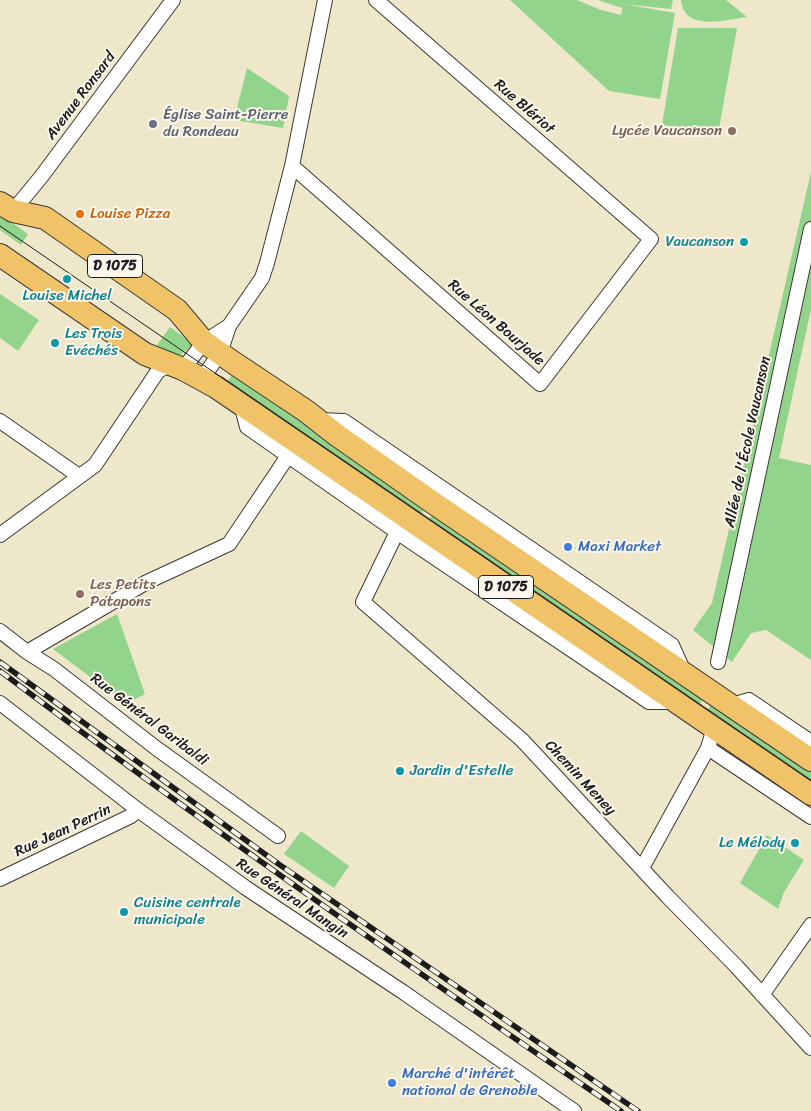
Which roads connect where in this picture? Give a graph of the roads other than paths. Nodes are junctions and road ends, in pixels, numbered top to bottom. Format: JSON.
{"nodes":[{"id":1,"x":173,"y":0,"type":"edge"},
{"id":2,"x":325,"y":0,"type":"edge"},
{"id":3,"x":376,"y":0,"type":"edge"},
{"id":4,"x":292,"y":166,"type":"junction"},
{"id":5,"x":6,"y":207,"type":"edge"},
{"id":6,"x":811,"y":229,"type":"edge"},
{"id":7,"x":651,"y":239,"type":"joint"},
{"id":8,"x":0,"y":255,"type":"edge"},
{"id":9,"x":212,"y":347,"type":"junction"},
{"id":10,"x":185,"y":371,"type":"junction"},
{"id":11,"x":241,"y":404,"type":"junction"},
{"id":12,"x":0,"y":422,"type":"edge"},
{"id":13,"x":288,"y":456,"type":"junction"},
{"id":14,"x":79,"y":476,"type":"junction"},
{"id":15,"x":397,"y":532,"type":"junction"},
{"id":16,"x":0,"y":535,"type":"edge"},
{"id":17,"x":0,"y":631,"type":"edge"},
{"id":18,"x":27,"y":652,"type":"junction"},
{"id":19,"x":718,"y":662,"type":"dead end"},
{"id":20,"x":676,"y":702,"type":"junction"},
{"id":21,"x":0,"y":703,"type":"edge"},
{"id":22,"x":732,"y":705,"type":"junction"},
{"id":23,"x":711,"y":738,"type":"junction"},
{"id":24,"x":811,"y":742,"type":"edge"},
{"id":25,"x":811,"y":760,"type":"edge"},
{"id":26,"x":811,"y":794,"type":"edge"},
{"id":27,"x":138,"y":810,"type":"junction"},
{"id":28,"x":811,"y":817,"type":"edge"},
{"id":29,"x":278,"y":836,"type":"dead end"},
{"id":30,"x":642,"y":868,"type":"junction"},
{"id":31,"x":0,"y":879,"type":"edge"},
{"id":32,"x":811,"y":925,"type":"edge"},
{"id":33,"x":762,"y":995,"type":"junction"},
{"id":34,"x":811,"y":1048,"type":"edge"},
{"id":35,"x":574,"y":1111,"type":"edge"}],
"edges":[{"from":1,"to":5,"type":"street","name":"Avenue Ronsard"},
{"from":2,"to":4,"type":"street"},
{"from":3,"to":7,"type":"street","name":"Rue Blériot"},
{"from":4,"to":7,"type":"street","name":"Rue Léon Bourjade"},
{"from":4,"to":9,"type":"street"},
{"from":5,"to":9,"type":"main road","number":"D 1075"},
{"from":6,"to":19,"type":"street","name":"Allée de l'École Vaucanson"},
{"from":8,"to":10,"type":"main road","number":"D 1075"},
{"from":9,"to":10,"type":"street"},
{"from":9,"to":10,"type":"street"},
{"from":9,"to":22,"type":"main road","number":"D 1075"},
{"from":10,"to":11,"type":"main road","number":"D 1075"},
{"from":10,"to":14,"type":"street"},
{"from":11,"to":13,"type":"street"},
{"from":11,"to":20,"type":"main road","number":"D 1075"},
{"from":12,"to":14,"type":"street"},
{"from":13,"to":15,"type":"street"},
{"from":13,"to":18,"type":"street"},
{"from":14,"to":16,"type":"street"},
{"from":15,"to":20,"type":"street"},
{"from":15,"to":30,"type":"street","name":"Chemin Meney"},
{"from":17,"to":18,"type":"street","name":"Rue Général Garibaldi"},
{"from":18,"to":29,"type":"street","name":"Rue Général Garibaldi"},
{"from":20,"to":23,"type":"main road","number":"D 1075"},
{"from":21,"to":27,"type":"street","name":"Rue Général Mangin"},
{"from":22,"to":24,"type":"street"},
{"from":22,"to":25,"type":"main road","number":"D 1075"},
{"from":23,"to":26,"type":"main road","number":"D 1075"},
{"from":23,"to":28,"type":"street"},
{"from":23,"to":30,"type":"street"},
{"from":27,"to":31,"type":"street","name":"Rue Jean Perrin"},
{"from":27,"to":35,"type":"street","name":"Rue Général Mangin"},
{"from":30,"to":33,"type":"street","name":"Chemin Meney"},
{"from":32,"to":33,"type":"street"},
{"from":33,"to":34,"type":"street","name":"Chemin Meney"}]}
